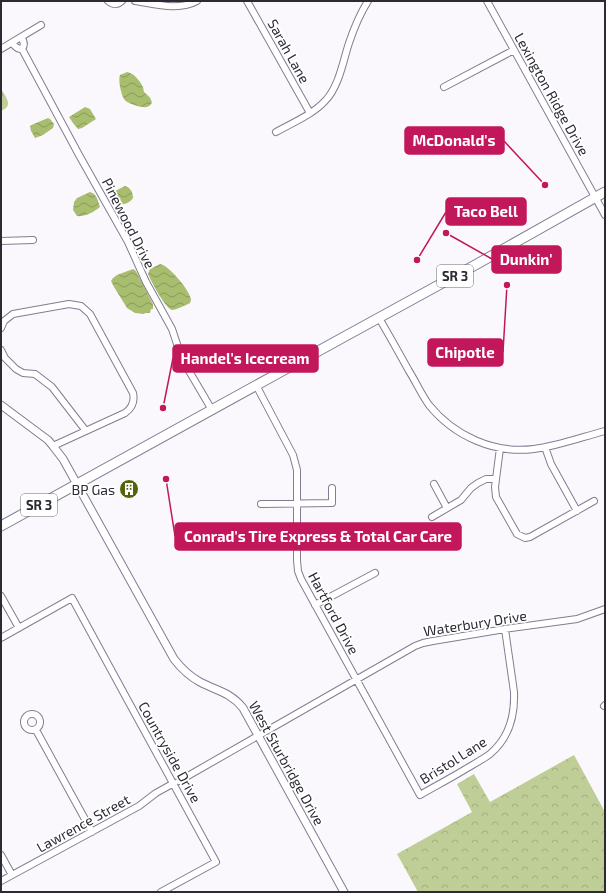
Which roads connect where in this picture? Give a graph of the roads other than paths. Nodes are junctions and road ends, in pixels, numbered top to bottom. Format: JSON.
{"nodes":[{"id":1,"x":108,"y":1,"type":"edge"},
{"id":2,"x":122,"y":1,"type":"edge"},
{"id":3,"x":135,"y":1,"type":"edge"},
{"id":4,"x":197,"y":1,"type":"edge"},
{"id":5,"x":247,"y":1,"type":"edge"},
{"id":6,"x":368,"y":1,"type":"edge"},
{"id":7,"x":487,"y":1,"type":"edge"},
{"id":8,"x":41,"y":25,"type":"dead end"},
{"id":9,"x":22,"y":37,"type":"junction"},
{"id":10,"x":12,"y":43,"type":"junction"},
{"id":11,"x":1,"y":49,"type":"edge"},
{"id":12,"x":22,"y":49,"type":"junction"},
{"id":13,"x":514,"y":50,"type":"junction"},
{"id":14,"x":444,"y":87,"type":"dead end"},
{"id":15,"x":310,"y":113,"type":"junction"},
{"id":16,"x":276,"y":132,"type":"dead end"},
{"id":17,"x":605,"y":192,"type":"edge"},
{"id":18,"x":595,"y":198,"type":"junction"},
{"id":19,"x":605,"y":215,"type":"edge"},
{"id":20,"x":32,"y":240,"type":"dead end"},
{"id":21,"x":1,"y":241,"type":"edge"},
{"id":22,"x":379,"y":318,"type":"junction"},
{"id":23,"x":1,"y":328,"type":"edge"},
{"id":24,"x":1,"y":350,"type":"edge"},
{"id":25,"x":256,"y":385,"type":"junction"},
{"id":26,"x":1,"y":405,"type":"edge"},
{"id":27,"x":212,"y":410,"type":"junction"},
{"id":28,"x":86,"y":431,"type":"junction"},
{"id":29,"x":605,"y":431,"type":"edge"},
{"id":30,"x":53,"y":446,"type":"junction"},
{"id":31,"x":545,"y":447,"type":"junction"},
{"id":32,"x":500,"y":448,"type":"junction"},
{"id":33,"x":496,"y":479,"type":"junction"},
{"id":34,"x":77,"y":484,"type":"junction"},
{"id":35,"x":434,"y":484,"type":"dead end"},
{"id":36,"x":332,"y":488,"type":"dead end"},
{"id":37,"x":594,"y":501,"type":"dead end"},
{"id":38,"x":261,"y":504,"type":"dead end"},
{"id":39,"x":297,"y":504,"type":"junction"},
{"id":40,"x":447,"y":508,"type":"junction"},
{"id":41,"x":577,"y":511,"type":"junction"},
{"id":42,"x":432,"y":517,"type":"dead end"},
{"id":43,"x":1,"y":526,"type":"edge"},
{"id":44,"x":375,"y":573,"type":"dead end"},
{"id":45,"x":1,"y":596,"type":"edge"},
{"id":46,"x":315,"y":605,"type":"junction"},
{"id":47,"x":605,"y":609,"type":"edge"},
{"id":48,"x":18,"y":628,"type":"junction"},
{"id":49,"x":506,"y":629,"type":"junction"},
{"id":50,"x":1,"y":638,"type":"edge"},
{"id":51,"x":357,"y":680,"type":"junction"},
{"id":52,"x":36,"y":730,"type":"dead end"},
{"id":53,"x":258,"y":736,"type":"junction"},
{"id":54,"x":176,"y":783,"type":"junction"},
{"id":55,"x":420,"y":795,"type":"joint"},
{"id":56,"x":92,"y":832,"type":"junction"},
{"id":57,"x":1,"y":855,"type":"edge"},
{"id":58,"x":12,"y":875,"type":"junction"},
{"id":59,"x":1,"y":881,"type":"edge"},
{"id":60,"x":161,"y":892,"type":"edge"},
{"id":61,"x":344,"y":892,"type":"edge"}],
"edges":[{"from":1,"to":2,"type":"street"},
{"from":3,"to":4,"type":"street"},
{"from":5,"to":15,"type":"street","name":"Sarah Lane"},
{"from":6,"to":15,"type":"street"},
{"from":7,"to":13,"type":"street","name":"Lexington Ridge Drive"},
{"from":8,"to":9,"type":"street"},
{"from":9,"to":10,"type":"street"},
{"from":9,"to":12,"type":"street","name":"Pinewood Drive"},
{"from":10,"to":11,"type":"street"},
{"from":10,"to":12,"type":"street"},
{"from":12,"to":27,"type":"street","name":"Pinewood Drive"},
{"from":13,"to":14,"type":"street"},
{"from":13,"to":18,"type":"street","name":"Lexington Ridge Drive"},
{"from":15,"to":16,"type":"street"},
{"from":17,"to":18,"type":"main road","number":"SR 3"},
{"from":18,"to":19,"type":"street","name":"Lexington Ridge Drive"},
{"from":18,"to":22,"type":"main road","number":"SR 3"},
{"from":20,"to":21,"type":"street"},
{"from":22,"to":25,"type":"main road","number":"SR 3"},
{"from":22,"to":32,"type":"street"},
{"from":23,"to":28,"type":"street"},
{"from":24,"to":28,"type":"street"},
{"from":25,"to":27,"type":"main road","number":"SR 3"},
{"from":25,"to":39,"type":"street","name":"Hartford Drive"},
{"from":26,"to":30,"type":"street","name":"West Sturbridge Drive"},
{"from":27,"to":34,"type":"main road","number":"SR 3"},
{"from":28,"to":30,"type":"street"},
{"from":29,"to":31,"type":"street"},
{"from":30,"to":34,"type":"street","name":"West Sturbridge Drive"},
{"from":31,"to":32,"type":"street"},
{"from":31,"to":41,"type":"street"},
{"from":32,"to":33,"type":"street"},
{"from":33,"to":40,"type":"street"},
{"from":33,"to":41,"type":"street"},
{"from":34,"to":43,"type":"main road","number":"SR 3"},
{"from":34,"to":53,"type":"street","name":"West Sturbridge Drive"},
{"from":35,"to":40,"type":"street"},
{"from":36,"to":39,"type":"street"},
{"from":37,"to":41,"type":"street"},
{"from":38,"to":39,"type":"street"},
{"from":39,"to":46,"type":"street","name":"Hartford Drive"},
{"from":40,"to":42,"type":"street"},
{"from":44,"to":46,"type":"street"},
{"from":45,"to":48,"type":"street"},
{"from":46,"to":51,"type":"street","name":"Hartford Drive"},
{"from":47,"to":49,"type":"street","name":"Waterbury Drive"},
{"from":48,"to":50,"type":"street"},
{"from":48,"to":54,"type":"street","name":"Countryside Drive"},
{"from":49,"to":51,"type":"street","name":"Waterbury Drive"},
{"from":49,"to":55,"type":"street","name":"Bristol Lane"},
{"from":51,"to":53,"type":"street","name":"Lawrence Street"},
{"from":51,"to":55,"type":"street","name":"Hartford Drive"},
{"from":52,"to":56,"type":"street"},
{"from":53,"to":54,"type":"street","name":"Lawrence Street"},
{"from":53,"to":61,"type":"street","name":"West Sturbridge Drive"},
{"from":54,"to":56,"type":"street","name":"Lawrence Street"},
{"from":54,"to":60,"type":"street","name":"Countryside Drive"},
{"from":56,"to":58,"type":"street","name":"Lawrence Street"},
{"from":57,"to":58,"type":"street"},
{"from":58,"to":59,"type":"street","name":"Lawrence Street"}]}
